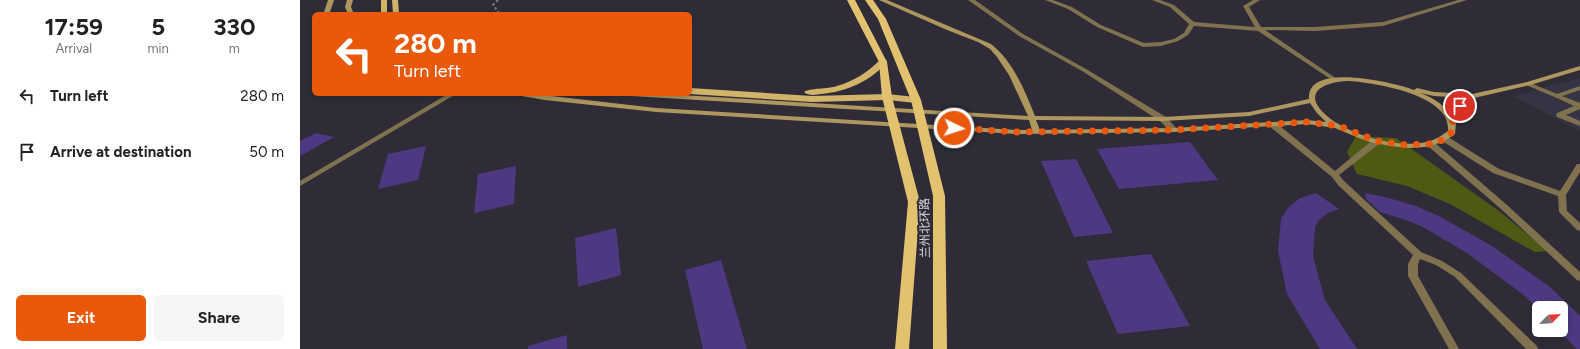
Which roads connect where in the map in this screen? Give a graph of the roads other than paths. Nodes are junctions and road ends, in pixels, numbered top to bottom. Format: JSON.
{"nodes":[{"id":1,"x":331,"y":0,"type":"edge"},
{"id":2,"x":350,"y":0,"type":"edge"},
{"id":3,"x":384,"y":0,"type":"edge"},
{"id":4,"x":395,"y":0,"type":"edge"},
{"id":5,"x":851,"y":0,"type":"edge"},
{"id":6,"x":869,"y":0,"type":"edge"},
{"id":7,"x":882,"y":0,"type":"edge"},
{"id":8,"x":971,"y":0,"type":"edge"},
{"id":9,"x":1048,"y":0,"type":"edge"},
{"id":10,"x":1155,"y":0,"type":"edge"},
{"id":11,"x":1257,"y":0,"type":"edge"},
{"id":12,"x":1464,"y":0,"type":"edge"},
{"id":13,"x":327,"y":12,"type":"edge"},
{"id":14,"x":350,"y":12,"type":"edge"},
{"id":15,"x":384,"y":12,"type":"edge"},
{"id":16,"x":396,"y":12,"type":"edge"},
{"id":17,"x":1192,"y":24,"type":"junction"},
{"id":18,"x":1259,"y":29,"type":"junction"},
{"id":19,"x":883,"y":62,"type":"junction"},
{"id":20,"x":1580,"y":68,"type":"edge"},
{"id":21,"x":1335,"y":80,"type":"junction"},
{"id":22,"x":1528,"y":84,"type":"junction"},
{"id":23,"x":692,"y":85,"type":"edge"},
{"id":24,"x":1401,"y":87,"type":"junction"},
{"id":25,"x":1580,"y":88,"type":"edge"},
{"id":26,"x":692,"y":91,"type":"edge"},
{"id":27,"x":450,"y":96,"type":"edge"},
{"id":28,"x":534,"y":96,"type":"edge"},
{"id":29,"x":663,"y":96,"type":"edge"},
{"id":30,"x":1472,"y":96,"type":"junction"},
{"id":31,"x":1557,"y":96,"type":"junction"},
{"id":32,"x":887,"y":97,"type":"junction"},
{"id":33,"x":916,"y":100,"type":"junction"},
{"id":34,"x":1312,"y":100,"type":"junction"},
{"id":35,"x":1580,"y":106,"type":"edge"},
{"id":36,"x":1032,"y":118,"type":"junction"},
{"id":37,"x":1163,"y":119,"type":"junction"},
{"id":38,"x":1452,"y":123,"type":"junction"},
{"id":39,"x":1272,"y":124,"type":"junction"},
{"id":40,"x":1580,"y":124,"type":"edge"},
{"id":41,"x":1339,"y":126,"type":"junction"},
{"id":42,"x":1174,"y":130,"type":"junction"},
{"id":43,"x":1037,"y":132,"type":"junction"},
{"id":44,"x":1445,"y":139,"type":"junction"},
{"id":45,"x":1377,"y":141,"type":"junction"},
{"id":46,"x":1431,"y":144,"type":"junction"},
{"id":47,"x":1580,"y":166,"type":"edge"},
{"id":48,"x":1335,"y":174,"type":"junction"},
{"id":49,"x":300,"y":184,"type":"edge"},
{"id":50,"x":1562,"y":195,"type":"junction"},
{"id":51,"x":1580,"y":228,"type":"edge"},
{"id":52,"x":1418,"y":254,"type":"junction"},
{"id":53,"x":1580,"y":278,"type":"edge"},
{"id":54,"x":902,"y":349,"type":"edge"},
{"id":55,"x":940,"y":349,"type":"edge"},
{"id":56,"x":1454,"y":349,"type":"edge"},
{"id":57,"x":1533,"y":349,"type":"edge"}],
"edges":[{"from":1,"to":13,"type":"main road"},
{"from":2,"to":14,"type":"main road"},
{"from":3,"to":15,"type":"main road"},
{"from":4,"to":16,"type":"main road"},
{"from":5,"to":19,"type":"highway","name":"兰州北环路"},
{"from":6,"to":33,"type":"highway","name":"兰州北环路"},
{"from":7,"to":36,"type":"main road"},
{"from":8,"to":37,"type":"street"},
{"from":9,"to":17,"type":"street"},
{"from":10,"to":17,"type":"street"},
{"from":11,"to":18,"type":"street"},
{"from":12,"to":18,"type":"street"},
{"from":17,"to":18,"type":"street"},
{"from":18,"to":21,"type":"street"},
{"from":19,"to":23,"type":"main road"},
{"from":19,"to":32,"type":"highway","name":"兰州北环路"},
{"from":20,"to":22,"type":"main road"},
{"from":21,"to":24,"type":"main road"},
{"from":21,"to":34,"type":"main road"},
{"from":22,"to":30,"type":"main road"},
{"from":22,"to":31,"type":"street"},
{"from":24,"to":30,"type":"main road"},
{"from":24,"to":38,"type":"main road"},
{"from":25,"to":31,"type":"street"},
{"from":26,"to":32,"type":"main road"},
{"from":27,"to":49,"type":"street"},
{"from":28,"to":43,"type":"main road"},
{"from":29,"to":36,"type":"main road"},
{"from":30,"to":38,"type":"main road"},
{"from":31,"to":35,"type":"street"},
{"from":32,"to":33,"type":"main road"},
{"from":32,"to":54,"type":"highway","name":"兰州北环路"},
{"from":33,"to":55,"type":"highway","name":"兰州北环路"},
{"from":34,"to":37,"type":"main road"},
{"from":34,"to":41,"type":"main road"},
{"from":35,"to":40,"type":"street"},
{"from":36,"to":37,"type":"main road"},
{"from":36,"to":43,"type":"main road"},
{"from":37,"to":42,"type":"street"},
{"from":38,"to":44,"type":"main road"},
{"from":39,"to":41,"type":"main road"},
{"from":39,"to":42,"type":"main road"},
{"from":39,"to":48,"type":"street"},
{"from":41,"to":45,"type":"main road"},
{"from":42,"to":43,"type":"main road"},
{"from":44,"to":46,"type":"main road"},
{"from":44,"to":50,"type":"street"},
{"from":45,"to":46,"type":"main road"},
{"from":45,"to":48,"type":"street"},
{"from":46,"to":53,"type":"street"},
{"from":47,"to":50,"type":"street"},
{"from":48,"to":52,"type":"street"},
{"from":50,"to":51,"type":"street"},
{"from":52,"to":56,"type":"street"},
{"from":52,"to":57,"type":"street"}]}
